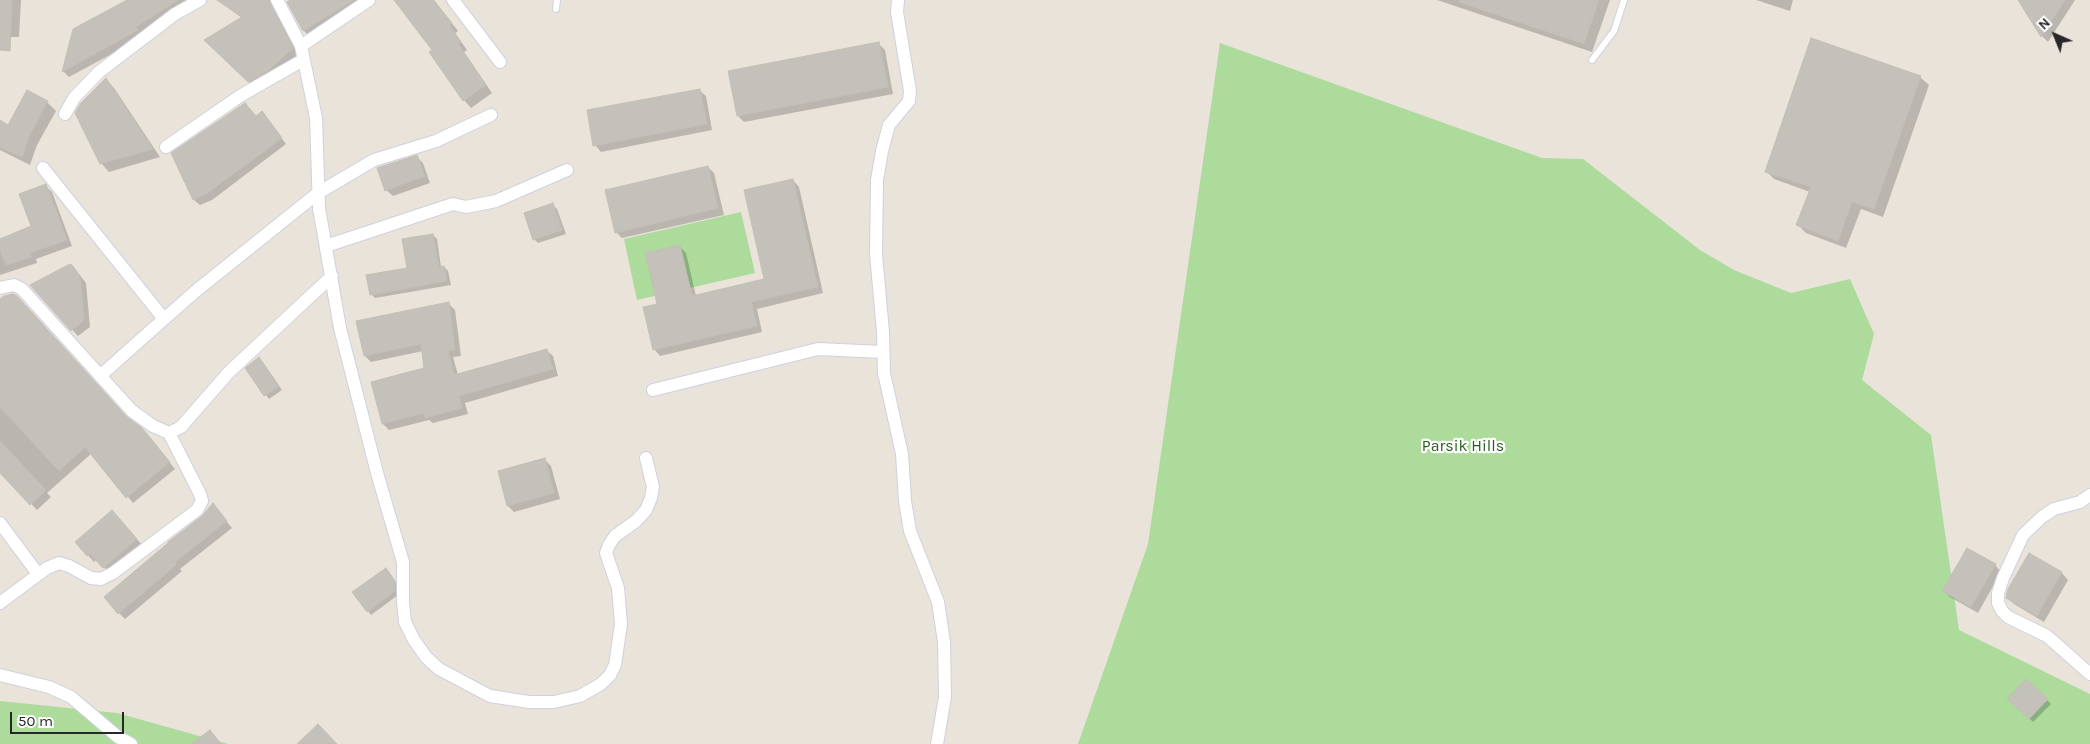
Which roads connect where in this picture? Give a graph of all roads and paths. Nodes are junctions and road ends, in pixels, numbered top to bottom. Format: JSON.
{"nodes":[{"id":1,"x":200,"y":0,"type":"edge"},
{"id":2,"x":277,"y":0,"type":"edge"},
{"id":3,"x":369,"y":0,"type":"edge"},
{"id":4,"x":453,"y":0,"type":"edge"},
{"id":5,"x":557,"y":0,"type":"edge"},
{"id":6,"x":898,"y":0,"type":"edge"},
{"id":7,"x":1624,"y":0,"type":"edge"},
{"id":8,"x":556,"y":9,"type":"dead end"},
{"id":9,"x":301,"y":46,"type":"junction"},
{"id":10,"x":303,"y":60,"type":"junction"},
{"id":11,"x":1592,"y":60,"type":"dead end"},
{"id":12,"x":500,"y":62,"type":"dead end"},
{"id":13,"x":65,"y":114,"type":"dead end"},
{"id":14,"x":490,"y":115,"type":"dead end"},
{"id":15,"x":166,"y":147,"type":"dead end"},
{"id":16,"x":42,"y":168,"type":"dead end"},
{"id":17,"x":567,"y":170,"type":"dead end"},
{"id":18,"x":318,"y":193,"type":"junction"},
{"id":19,"x":326,"y":246,"type":"junction"},
{"id":20,"x":332,"y":276,"type":"junction"},
{"id":21,"x":0,"y":288,"type":"edge"},
{"id":22,"x":164,"y":319,"type":"junction"},
{"id":23,"x":883,"y":352,"type":"junction"},
{"id":24,"x":100,"y":376,"type":"junction"},
{"id":25,"x":652,"y":390,"type":"dead end"},
{"id":26,"x":169,"y":433,"type":"junction"},
{"id":27,"x":646,"y":458,"type":"dead end"},
{"id":28,"x":2090,"y":495,"type":"edge"},
{"id":29,"x":0,"y":522,"type":"edge"},
{"id":30,"x":38,"y":574,"type":"junction"},
{"id":31,"x":0,"y":603,"type":"edge"},
{"id":32,"x":2090,"y":674,"type":"edge"},
{"id":33,"x":0,"y":675,"type":"edge"},
{"id":34,"x":132,"y":744,"type":"edge"},
{"id":35,"x":937,"y":744,"type":"edge"}],
"edges":[{"from":1,"to":13,"type":"street"},
{"from":2,"to":9,"type":"street"},
{"from":3,"to":9,"type":"street"},
{"from":4,"to":12,"type":"street"},
{"from":5,"to":8,"type":"lane"},
{"from":6,"to":23,"type":"street"},
{"from":7,"to":11,"type":"lane"},
{"from":9,"to":10,"type":"street"},
{"from":10,"to":15,"type":"street"},
{"from":10,"to":18,"type":"street"},
{"from":14,"to":18,"type":"street"},
{"from":16,"to":22,"type":"street"},
{"from":17,"to":19,"type":"street"},
{"from":18,"to":19,"type":"street"},
{"from":18,"to":22,"type":"street"},
{"from":19,"to":20,"type":"street"},
{"from":20,"to":26,"type":"street"},
{"from":20,"to":27,"type":"street"},
{"from":21,"to":24,"type":"street"},
{"from":22,"to":24,"type":"street"},
{"from":23,"to":25,"type":"street"},
{"from":23,"to":35,"type":"street"},
{"from":24,"to":26,"type":"street"},
{"from":26,"to":30,"type":"street"},
{"from":28,"to":32,"type":"street"},
{"from":29,"to":30,"type":"street"},
{"from":30,"to":31,"type":"street"},
{"from":33,"to":34,"type":"street"}]}
